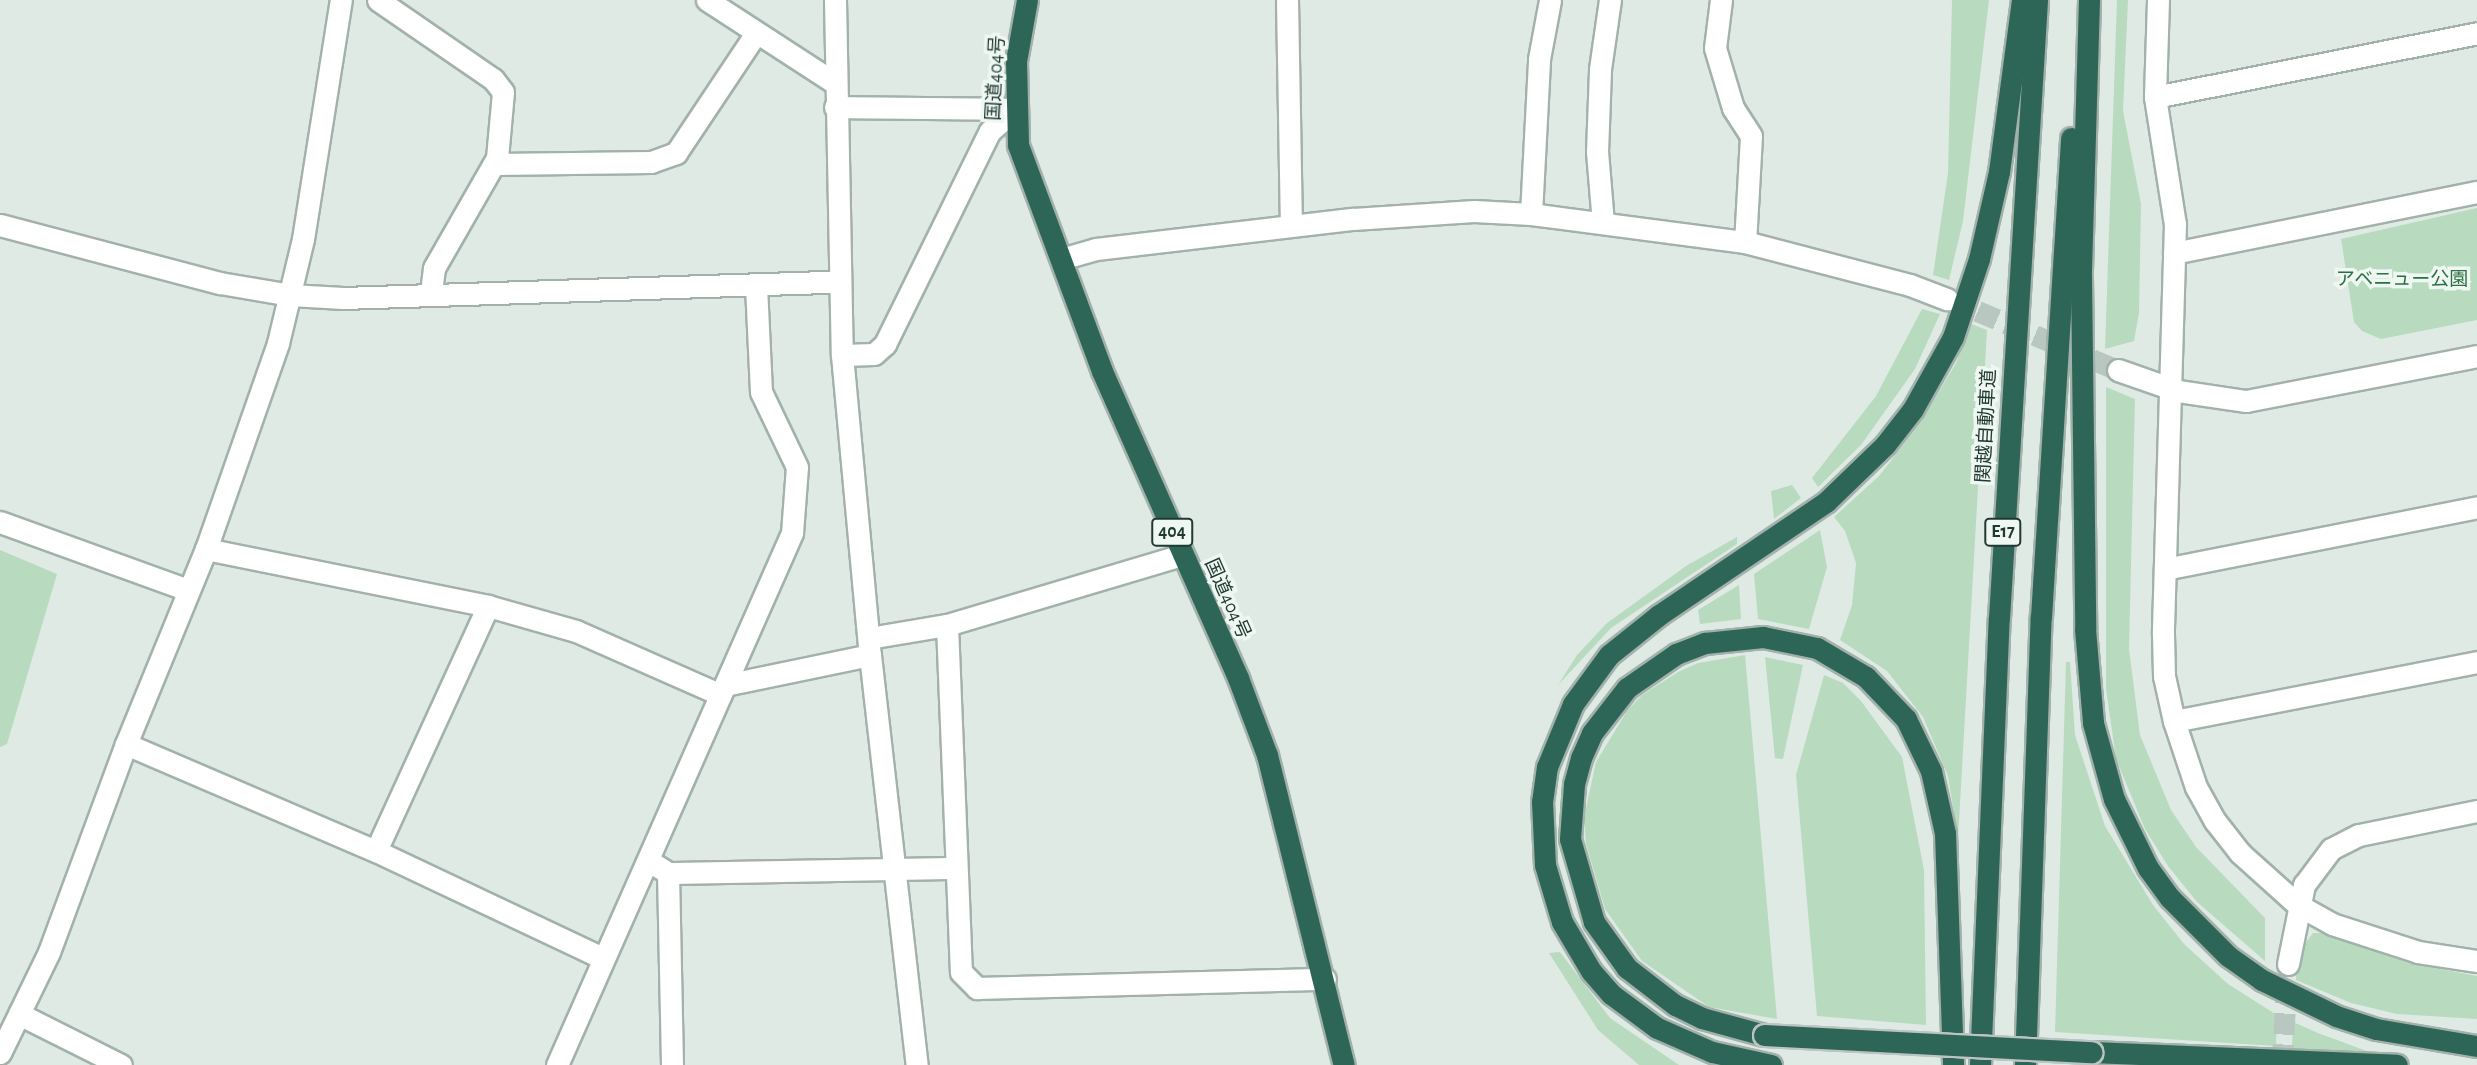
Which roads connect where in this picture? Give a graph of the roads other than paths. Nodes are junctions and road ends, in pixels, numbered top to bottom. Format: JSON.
{"nodes":[{"id":1,"x":341,"y":0,"type":"edge"},
{"id":2,"x":378,"y":0,"type":"edge"},
{"id":3,"x":707,"y":0,"type":"edge"},
{"id":4,"x":835,"y":0,"type":"edge"},
{"id":5,"x":1027,"y":0,"type":"edge"},
{"id":6,"x":1287,"y":0,"type":"edge"},
{"id":7,"x":1550,"y":0,"type":"edge"},
{"id":8,"x":1610,"y":0,"type":"edge"},
{"id":9,"x":1721,"y":0,"type":"edge"},
{"id":10,"x":2022,"y":0,"type":"edge"},
{"id":11,"x":2037,"y":0,"type":"edge"},
{"id":12,"x":2081,"y":0,"type":"edge"},
{"id":13,"x":2090,"y":0,"type":"edge"},
{"id":14,"x":2158,"y":0,"type":"edge"},
{"id":15,"x":756,"y":33,"type":"junction"},
{"id":16,"x":2477,"y":33,"type":"edge"},
{"id":17,"x":835,"y":83,"type":"junction"},
{"id":18,"x":2155,"y":97,"type":"junction"},
{"id":19,"x":835,"y":107,"type":"junction"},
{"id":20,"x":1014,"y":110,"type":"junction"},
{"id":21,"x":494,"y":164,"type":"junction"},
{"id":22,"x":2477,"y":192,"type":"edge"},
{"id":23,"x":1531,"y":214,"type":"junction"},
{"id":24,"x":1602,"y":223,"type":"junction"},
{"id":25,"x":0,"y":225,"type":"edge"},
{"id":26,"x":1291,"y":225,"type":"junction"},
{"id":27,"x":1745,"y":242,"type":"junction"},
{"id":28,"x":2174,"y":253,"type":"junction"},
{"id":29,"x":1061,"y":259,"type":"junction"},
{"id":30,"x":838,"y":282,"type":"junction"},
{"id":31,"x":756,"y":285,"type":"junction"},
{"id":32,"x":431,"y":292,"type":"junction"},
{"id":33,"x":290,"y":295,"type":"junction"},
{"id":34,"x":1947,"y":299,"type":"tunnel mouth"},
{"id":35,"x":842,"y":355,"type":"junction"},
{"id":36,"x":2477,"y":356,"type":"edge"},
{"id":37,"x":2118,"y":370,"type":"tunnel mouth"},
{"id":38,"x":2168,"y":388,"type":"junction"},
{"id":39,"x":2477,"y":507,"type":"edge"},
{"id":40,"x":0,"y":522,"type":"edge"},
{"id":41,"x":206,"y":549,"type":"junction"},
{"id":42,"x":1182,"y":555,"type":"junction"},
{"id":43,"x":2165,"y":569,"type":"junction"},
{"id":44,"x":188,"y":590,"type":"junction"},
{"id":45,"x":488,"y":606,"type":"junction"},
{"id":46,"x":947,"y":625,"type":"junction"},
{"id":47,"x":870,"y":646,"type":"junction"},
{"id":48,"x":2477,"y":662,"type":"edge"},
{"id":49,"x":723,"y":690,"type":"junction"},
{"id":50,"x":2174,"y":722,"type":"junction"},
{"id":51,"x":126,"y":744,"type":"junction"},
{"id":52,"x":2477,"y":811,"type":"edge"},
{"id":53,"x":376,"y":851,"type":"junction"},
{"id":54,"x":649,"y":862,"type":"junction"},
{"id":55,"x":894,"y":868,"type":"junction"},
{"id":56,"x":953,"y":868,"type":"junction"},
{"id":57,"x":668,"y":873,"type":"junction"},
{"id":58,"x":2298,"y":905,"type":"junction"},
{"id":59,"x":602,"y":958,"type":"junction"},
{"id":60,"x":2477,"y":961,"type":"edge"},
{"id":61,"x":2288,"y":964,"type":"tunnel mouth"},
{"id":62,"x":1325,"y":979,"type":"junction"},
{"id":63,"x":19,"y":1014,"type":"junction"},
{"id":64,"x":2477,"y":1046,"type":"edge"},
{"id":65,"x":0,"y":1053,"type":"edge"},
{"id":66,"x":1764,"y":1064,"type":"edge"},
{"id":67,"x":121,"y":1065,"type":"edge"},
{"id":68,"x":557,"y":1065,"type":"edge"},
{"id":69,"x":672,"y":1065,"type":"edge"},
{"id":70,"x":917,"y":1065,"type":"edge"},
{"id":71,"x":1344,"y":1065,"type":"edge"},
{"id":72,"x":1771,"y":1065,"type":"edge"},
{"id":73,"x":1953,"y":1065,"type":"edge"},
{"id":74,"x":1980,"y":1065,"type":"edge"},
{"id":75,"x":2025,"y":1065,"type":"edge"},
{"id":76,"x":2397,"y":1065,"type":"edge"}],
"edges":[{"from":1,"to":33,"type":"street"},
{"from":2,"to":21,"type":"street"},
{"from":3,"to":15,"type":"street"},
{"from":4,"to":17,"type":"street"},
{"from":5,"to":20,"type":"highway","name":"国道404号","number":"404"},
{"from":6,"to":26,"type":"street"},
{"from":7,"to":23,"type":"street"},
{"from":8,"to":24,"type":"street"},
{"from":9,"to":27,"type":"street"},
{"from":10,"to":66,"type":"highway"},
{"from":11,"to":74,"type":"highway","name":"関越自動車道","number":"E17"},
{"from":12,"to":75,"type":"highway","number":"E17"},
{"from":13,"to":64,"type":"highway"},
{"from":14,"to":18,"type":"street"},
{"from":15,"to":17,"type":"street"},
{"from":15,"to":21,"type":"street"},
{"from":16,"to":18,"type":"street"},
{"from":17,"to":19,"type":"street"},
{"from":18,"to":28,"type":"street"},
{"from":19,"to":20,"type":"street"},
{"from":19,"to":30,"type":"street"},
{"from":20,"to":29,"type":"highway","name":"国道404号","number":"404"},
{"from":20,"to":35,"type":"street"},
{"from":21,"to":32,"type":"street"},
{"from":22,"to":28,"type":"street"},
{"from":23,"to":24,"type":"street"},
{"from":23,"to":26,"type":"street"},
{"from":24,"to":27,"type":"street"},
{"from":25,"to":33,"type":"street"},
{"from":26,"to":29,"type":"street"},
{"from":27,"to":34,"type":"street"},
{"from":28,"to":38,"type":"street"},
{"from":29,"to":42,"type":"highway","name":"国道404号","number":"404"},
{"from":30,"to":31,"type":"street"},
{"from":30,"to":35,"type":"street"},
{"from":31,"to":32,"type":"street"},
{"from":31,"to":49,"type":"street"},
{"from":32,"to":33,"type":"street"},
{"from":33,"to":41,"type":"street"},
{"from":35,"to":47,"type":"street"},
{"from":36,"to":38,"type":"street"},
{"from":37,"to":38,"type":"street"},
{"from":38,"to":43,"type":"street"},
{"from":39,"to":43,"type":"street"},
{"from":40,"to":44,"type":"street"},
{"from":41,"to":44,"type":"street"},
{"from":41,"to":45,"type":"street"},
{"from":42,"to":46,"type":"street"},
{"from":42,"to":62,"type":"highway","name":"国道404号","number":"404"},
{"from":43,"to":50,"type":"street"},
{"from":44,"to":51,"type":"street"},
{"from":45,"to":49,"type":"street"},
{"from":45,"to":53,"type":"street"},
{"from":46,"to":47,"type":"street"},
{"from":46,"to":56,"type":"street"},
{"from":47,"to":49,"type":"street"},
{"from":47,"to":55,"type":"street"},
{"from":48,"to":50,"type":"street"},
{"from":49,"to":54,"type":"street"},
{"from":50,"to":58,"type":"street"},
{"from":51,"to":53,"type":"street"},
{"from":51,"to":63,"type":"street"},
{"from":52,"to":58,"type":"street"},
{"from":53,"to":59,"type":"street"},
{"from":54,"to":57,"type":"street"},
{"from":54,"to":59,"type":"street"},
{"from":55,"to":56,"type":"street"},
{"from":55,"to":57,"type":"street"},
{"from":55,"to":70,"type":"street"},
{"from":56,"to":62,"type":"street"},
{"from":57,"to":69,"type":"street"},
{"from":58,"to":60,"type":"street"},
{"from":58,"to":61,"type":"street"},
{"from":59,"to":68,"type":"street"},
{"from":62,"to":71,"type":"highway","name":"国道404号","number":"404"},
{"from":63,"to":65,"type":"street"},
{"from":63,"to":67,"type":"street"},
{"from":66,"to":72,"type":"highway"},
{"from":73,"to":76,"type":"highway","bridge":true}]}
